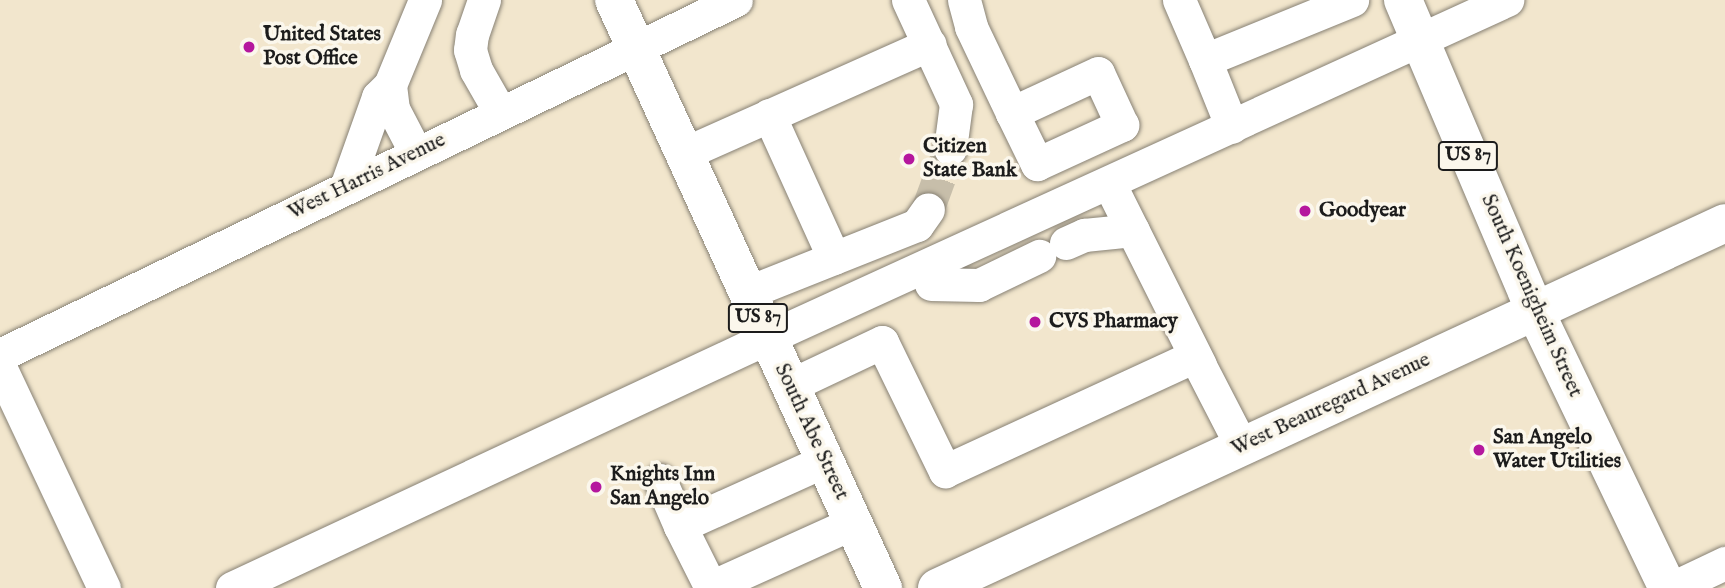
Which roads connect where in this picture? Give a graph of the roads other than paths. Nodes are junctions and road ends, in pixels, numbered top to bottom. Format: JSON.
{"nodes":[{"id":1,"x":425,"y":0,"type":"edge"},
{"id":2,"x":484,"y":0,"type":"edge"},
{"id":3,"x":614,"y":0,"type":"edge"},
{"id":4,"x":736,"y":0,"type":"edge"},
{"id":5,"x":908,"y":0,"type":"edge"},
{"id":6,"x":964,"y":0,"type":"edge"},
{"id":7,"x":1179,"y":0,"type":"edge"},
{"id":8,"x":1352,"y":0,"type":"edge"},
{"id":9,"x":1403,"y":0,"type":"edge"},
{"id":10,"x":1507,"y":0,"type":"edge"},
{"id":11,"x":1420,"y":42,"type":"junction"},
{"id":12,"x":930,"y":44,"type":"junction"},
{"id":13,"x":634,"y":46,"type":"junction"},
{"id":14,"x":1205,"y":60,"type":"junction"},
{"id":15,"x":390,"y":85,"type":"junction"},
{"id":16,"x":500,"y":112,"type":"junction"},
{"id":17,"x":1012,"y":113,"type":"dead end"},
{"id":18,"x":769,"y":115,"type":"junction"},
{"id":19,"x":1232,"y":127,"type":"junction"},
{"id":20,"x":950,"y":149,"type":"tunnel mouth"},
{"id":21,"x":416,"y":153,"type":"junction"},
{"id":22,"x":683,"y":154,"type":"junction"},
{"id":23,"x":346,"y":187,"type":"junction"},
{"id":24,"x":1114,"y":192,"type":"junction"},
{"id":25,"x":928,"y":209,"type":"tunnel mouth"},
{"id":26,"x":1725,"y":223,"type":"edge"},
{"id":27,"x":1133,"y":230,"type":"junction"},
{"id":28,"x":849,"y":252,"type":"junction"},
{"id":29,"x":931,"y":284,"type":"junction"},
{"id":30,"x":747,"y":293,"type":"junction"},
{"id":31,"x":875,"y":308,"type":"junction"},
{"id":32,"x":1535,"y":311,"type":"junction"},
{"id":33,"x":767,"y":338,"type":"junction"},
{"id":34,"x":0,"y":355,"type":"edge"},
{"id":35,"x":1200,"y":365,"type":"junction"},
{"id":36,"x":0,"y":367,"type":"edge"},
{"id":37,"x":789,"y":386,"type":"junction"},
{"id":38,"x":1242,"y":447,"type":"junction"},
{"id":39,"x":824,"y":461,"type":"junction"},
{"id":40,"x":660,"y":480,"type":"dead end"},
{"id":41,"x":853,"y":523,"type":"junction"},
{"id":42,"x":680,"y":526,"type":"junction"},
{"id":43,"x":1725,"y":563,"type":"edge"},
{"id":44,"x":104,"y":588,"type":"edge"},
{"id":45,"x":232,"y":588,"type":"edge"},
{"id":46,"x":711,"y":588,"type":"edge"},
{"id":47,"x":883,"y":588,"type":"edge"},
{"id":48,"x":937,"y":588,"type":"edge"},
{"id":49,"x":1670,"y":588,"type":"edge"}],
"edges":[{"from":1,"to":15,"type":"street"},
{"from":2,"to":16,"type":"street"},
{"from":3,"to":13,"type":"main road","number":"US 87"},
{"from":4,"to":13,"type":"street","name":"West Harris Avenue"},
{"from":5,"to":12,"type":"street"},
{"from":6,"to":17,"type":"street"},
{"from":7,"to":14,"type":"street"},
{"from":8,"to":14,"type":"street"},
{"from":9,"to":11,"type":"main road","name":"South Koenigheim Street","number":"US 87"},
{"from":10,"to":11,"type":"street"},
{"from":11,"to":19,"type":"street"},
{"from":11,"to":32,"type":"main road","name":"South Koenigheim Street","number":"US 87"},
{"from":12,"to":18,"type":"street"},
{"from":12,"to":20,"type":"street"},
{"from":13,"to":16,"type":"street","name":"West Harris Avenue"},
{"from":13,"to":22,"type":"main road","name":"South Abe Street","number":"US 87"},
{"from":14,"to":19,"type":"street"},
{"from":15,"to":21,"type":"street"},
{"from":15,"to":23,"type":"street"},
{"from":16,"to":21,"type":"street","name":"West Harris Avenue"},
{"from":18,"to":22,"type":"street"},
{"from":18,"to":28,"type":"street"},
{"from":19,"to":24,"type":"street"},
{"from":21,"to":23,"type":"street","name":"West Harris Avenue"},
{"from":22,"to":30,"type":"main road","name":"South Abe Street","number":"US 87"},
{"from":23,"to":34,"type":"street","name":"West Harris Avenue"},
{"from":24,"to":27,"type":"street"},
{"from":24,"to":29,"type":"street"},
{"from":24,"to":31,"type":"street"},
{"from":25,"to":28,"type":"street"},
{"from":26,"to":32,"type":"main road","name":"West Beauregard Avenue"},
{"from":27,"to":29,"type":"street"},
{"from":27,"to":35,"type":"street"},
{"from":28,"to":30,"type":"street"},
{"from":28,"to":31,"type":"street"},
{"from":29,"to":31,"type":"street"},
{"from":30,"to":33,"type":"main road","name":"South Abe Street","number":"US 87"},
{"from":31,"to":33,"type":"street"},
{"from":31,"to":35,"type":"street"},
{"from":31,"to":37,"type":"street"},
{"from":32,"to":38,"type":"main road","name":"West Beauregard Avenue"},
{"from":32,"to":49,"type":"main road","name":"South Koenigheim Street","number":"US 87"},
{"from":33,"to":37,"type":"main road","name":"South Abe Street","number":"US 87"},
{"from":33,"to":45,"type":"street"},
{"from":35,"to":38,"type":"street"},
{"from":36,"to":44,"type":"street"},
{"from":37,"to":39,"type":"main road","name":"South Abe Street","number":"US 87"},
{"from":38,"to":48,"type":"main road","name":"West Beauregard Avenue"},
{"from":39,"to":41,"type":"main road","name":"South Abe Street","number":"US 87"},
{"from":39,"to":42,"type":"street"},
{"from":40,"to":42,"type":"street"},
{"from":41,"to":46,"type":"street"},
{"from":41,"to":47,"type":"main road","name":"South Abe Street","number":"US 87"},
{"from":42,"to":46,"type":"street"},
{"from":43,"to":49,"type":"street"}]}
